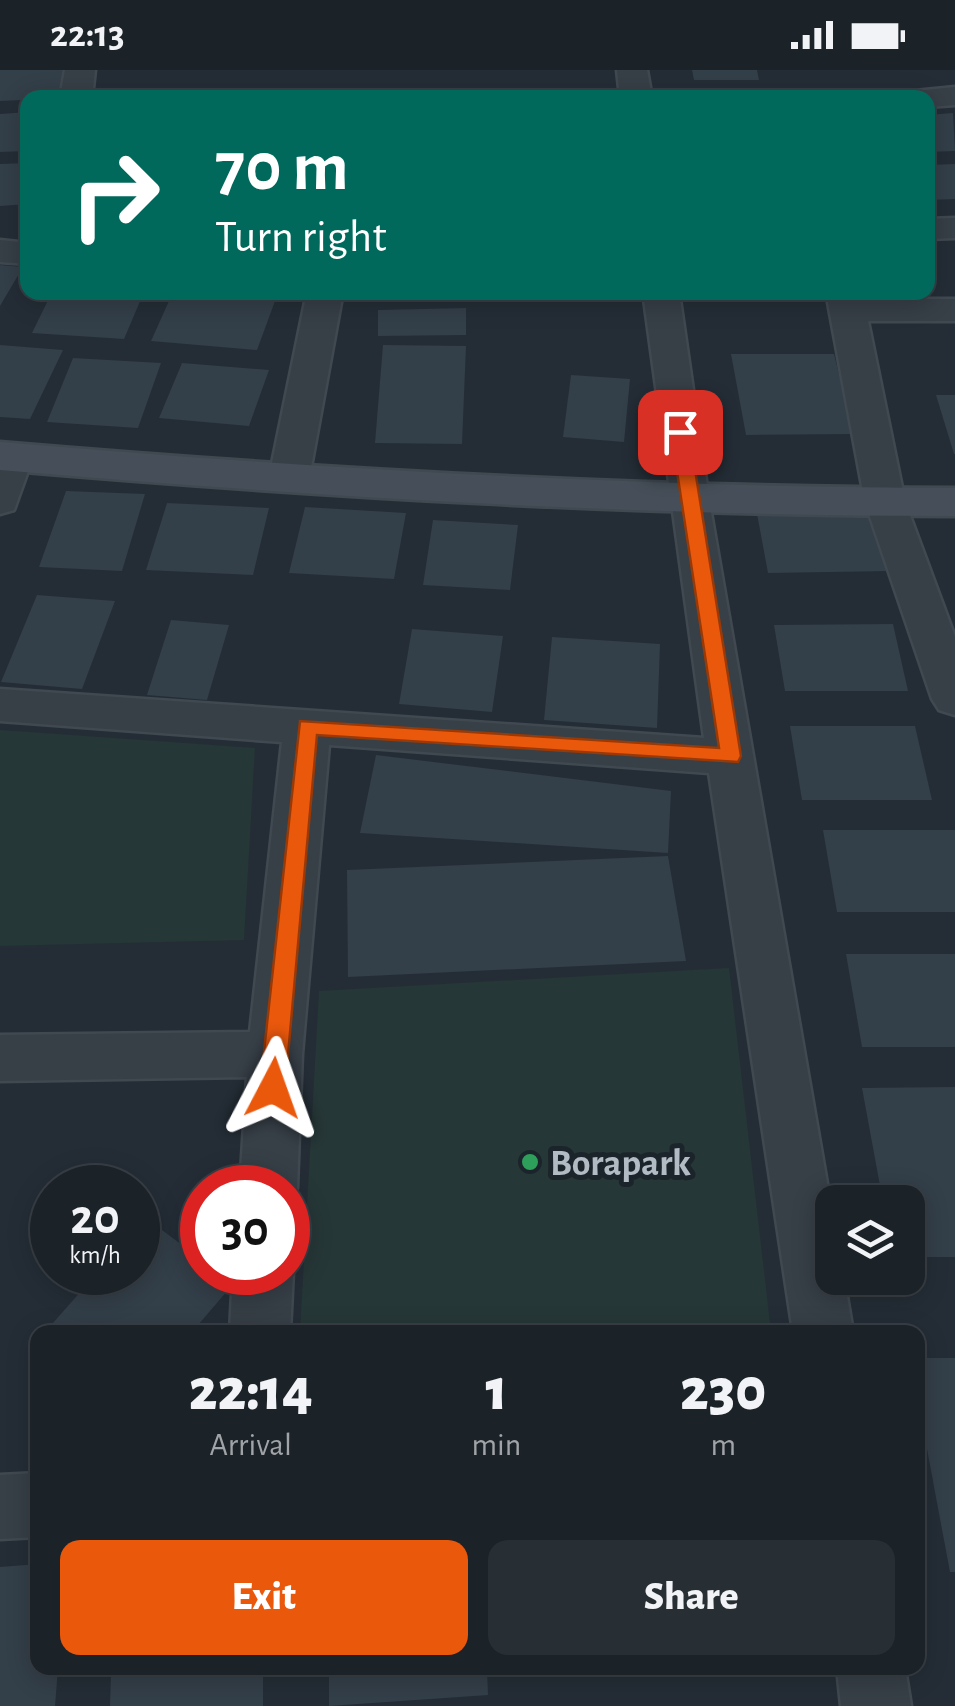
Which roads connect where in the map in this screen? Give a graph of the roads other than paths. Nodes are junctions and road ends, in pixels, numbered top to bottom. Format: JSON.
{"nodes":[{"id":1,"x":323,"y":300,"type":"edge"},
{"id":2,"x":663,"y":300,"type":"edge"},
{"id":3,"x":846,"y":302,"type":"edge"},
{"id":4,"x":955,"y":310,"type":"edge"},
{"id":5,"x":6,"y":456,"type":"edge"},
{"id":6,"x":289,"y":478,"type":"junction"},
{"id":7,"x":0,"y":501,"type":"edge"},
{"id":8,"x":689,"y":501,"type":"junction"},
{"id":9,"x":885,"y":502,"type":"junction"},
{"id":10,"x":955,"y":502,"type":"edge"},
{"id":11,"x":955,"y":699,"type":"edge"},
{"id":12,"x":0,"y":705,"type":"edge"},
{"id":13,"x":308,"y":727,"type":"junction"},
{"id":14,"x":730,"y":756,"type":"junction"},
{"id":15,"x":274,"y":1054,"type":"junction"},
{"id":16,"x":0,"y":1058,"type":"edge"},
{"id":17,"x":269,"y":1165,"type":"edge"},
{"id":18,"x":262,"y":1295,"type":"edge"},
{"id":19,"x":260,"y":1325,"type":"edge"},
{"id":20,"x":822,"y":1325,"type":"edge"},
{"id":21,"x":30,"y":1506,"type":"edge"},
{"id":22,"x":0,"y":1507,"type":"edge"},
{"id":23,"x":872,"y":1675,"type":"edge"},
{"id":24,"x":876,"y":1706,"type":"edge"}],
"edges":[{"from":1,"to":6,"type":"street"},
{"from":2,"to":8,"type":"street"},
{"from":3,"to":4,"type":"street"},
{"from":3,"to":9,"type":"street"},
{"from":5,"to":6,"type":"street"},
{"from":5,"to":7,"type":"street"},
{"from":6,"to":8,"type":"street"},
{"from":8,"to":9,"type":"street"},
{"from":8,"to":14,"type":"street"},
{"from":9,"to":10,"type":"street"},
{"from":9,"to":11,"type":"street"},
{"from":12,"to":13,"type":"street"},
{"from":13,"to":14,"type":"street"},
{"from":13,"to":15,"type":"street"},
{"from":14,"to":20,"type":"street"},
{"from":15,"to":16,"type":"street"},
{"from":15,"to":17,"type":"street"},
{"from":18,"to":19,"type":"street"},
{"from":21,"to":22,"type":"street"},
{"from":23,"to":24,"type":"street"}]}
